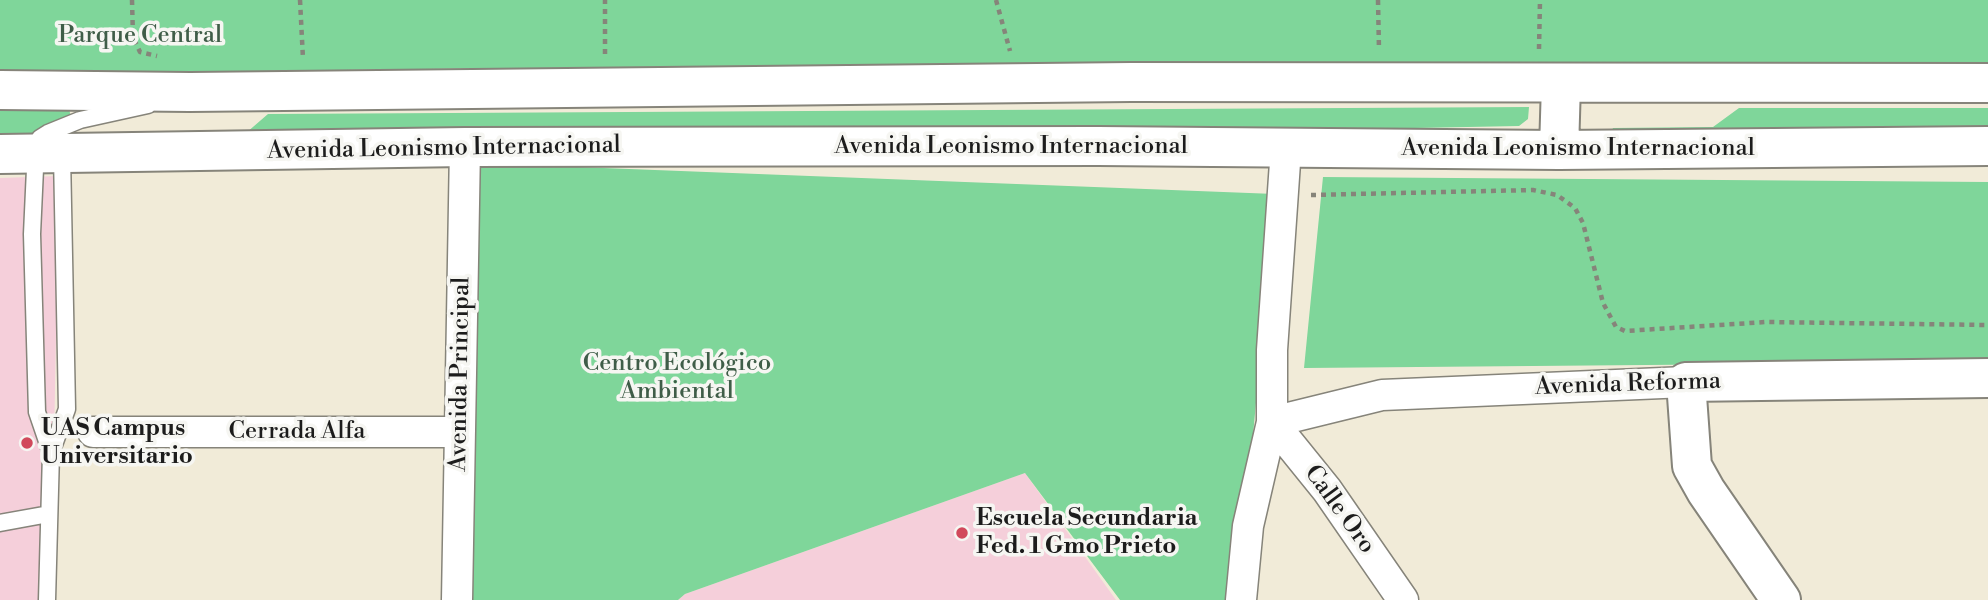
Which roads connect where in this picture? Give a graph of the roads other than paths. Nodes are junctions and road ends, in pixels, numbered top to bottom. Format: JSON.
{"nodes":[{"id":1,"x":1988,"y":83,"type":"edge"},
{"id":2,"x":1561,"y":84,"type":"junction"},
{"id":3,"x":0,"y":90,"type":"edge"},
{"id":4,"x":190,"y":92,"type":"junction"},
{"id":5,"x":1988,"y":146,"type":"edge"},
{"id":6,"x":465,"y":147,"type":"junction"},
{"id":7,"x":1286,"y":148,"type":"junction"},
{"id":8,"x":1559,"y":150,"type":"junction"},
{"id":9,"x":32,"y":155,"type":"edge"},
{"id":10,"x":1988,"y":378,"type":"edge"},
{"id":11,"x":1686,"y":382,"type":"junction"},
{"id":12,"x":1272,"y":422,"type":"junction"},
{"id":13,"x":93,"y":432,"type":"dead end"},
{"id":14,"x":460,"y":432,"type":"junction"},
{"id":15,"x":51,"y":453,"type":"junction"},
{"id":16,"x":49,"y":514,"type":"junction"},
{"id":17,"x":0,"y":523,"type":"edge"},
{"id":18,"x":47,"y":600,"type":"edge"},
{"id":19,"x":457,"y":600,"type":"edge"},
{"id":20,"x":1241,"y":600,"type":"edge"},
{"id":21,"x":1404,"y":600,"type":"edge"},
{"id":22,"x":1781,"y":600,"type":"edge"}],
"edges":[{"from":1,"to":2,"type":"street"},
{"from":2,"to":4,"type":"street"},
{"from":2,"to":8,"type":"street"},
{"from":3,"to":4,"type":"street"},
{"from":4,"to":9,"type":"lane"},
{"from":5,"to":8,"type":"street","name":"Avenida Leonismo Internacional"},
{"from":6,"to":7,"type":"street","name":"Avenida Leonismo Internacional"},
{"from":6,"to":9,"type":"street","name":"Avenida Leonismo Internacional"},
{"from":6,"to":14,"type":"street","name":"Avenida Principal"},
{"from":7,"to":8,"type":"street","name":"Avenida Leonismo Internacional"},
{"from":7,"to":12,"type":"street"},
{"from":9,"to":15,"type":"lane"},
{"from":9,"to":15,"type":"lane"},
{"from":10,"to":11,"type":"street","name":"Avenida Reforma"},
{"from":11,"to":12,"type":"street","name":"Avenida Reforma"},
{"from":11,"to":22,"type":"street"},
{"from":12,"to":20,"type":"street"},
{"from":12,"to":21,"type":"street","name":"Calle Oro"},
{"from":13,"to":14,"type":"street","name":"Cerrada Alfa"},
{"from":14,"to":19,"type":"street","name":"Avenida Principal"},
{"from":15,"to":16,"type":"lane"},
{"from":16,"to":17,"type":"lane"},
{"from":16,"to":18,"type":"lane"}]}
